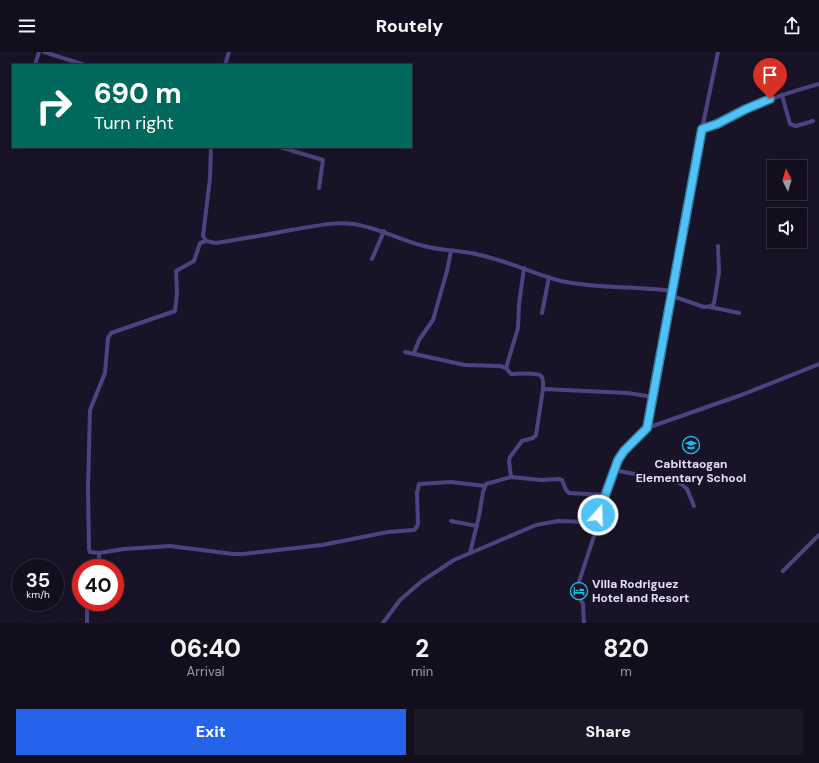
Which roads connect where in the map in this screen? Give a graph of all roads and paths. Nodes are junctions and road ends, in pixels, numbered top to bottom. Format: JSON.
{"nodes":[{"id":1,"x":39,"y":52,"type":"edge"},
{"id":2,"x":44,"y":52,"type":"edge"},
{"id":3,"x":228,"y":52,"type":"edge"},
{"id":4,"x":718,"y":52,"type":"edge"},
{"id":5,"x":71,"y":63,"type":"edge"},
{"id":6,"x":35,"y":64,"type":"edge"},
{"id":7,"x":225,"y":64,"type":"edge"},
{"id":8,"x":819,"y":84,"type":"edge"},
{"id":9,"x":782,"y":95,"type":"junction"},
{"id":10,"x":813,"y":121,"type":"dead end"},
{"id":11,"x":702,"y":129,"type":"junction"},
{"id":12,"x":211,"y":148,"type":"edge"},
{"id":13,"x":283,"y":148,"type":"edge"},
{"id":14,"x":319,"y":188,"type":"dead end"},
{"id":15,"x":384,"y":232,"type":"junction"},
{"id":16,"x":206,"y":241,"type":"junction"},
{"id":17,"x":718,"y":246,"type":"dead end"},
{"id":18,"x":451,"y":251,"type":"junction"},
{"id":19,"x":372,"y":259,"type":"dead end"},
{"id":20,"x":524,"y":268,"type":"junction"},
{"id":21,"x":549,"y":277,"type":"junction"},
{"id":22,"x":673,"y":291,"type":"junction"},
{"id":23,"x":672,"y":296,"type":"junction"},
{"id":24,"x":710,"y":307,"type":"junction"},
{"id":25,"x":542,"y":313,"type":"dead end"},
{"id":26,"x":739,"y":313,"type":"dead end"},
{"id":27,"x":405,"y":352,"type":"dead end"},
{"id":28,"x":414,"y":354,"type":"junction"},
{"id":29,"x":819,"y":364,"type":"edge"},
{"id":30,"x":506,"y":368,"type":"junction"},
{"id":31,"x":543,"y":389,"type":"junction"},
{"id":32,"x":653,"y":397,"type":"junction"},
{"id":33,"x":647,"y":428,"type":"junction"},
{"id":34,"x":614,"y":470,"type":"junction"},
{"id":35,"x":511,"y":477,"type":"junction"},
{"id":36,"x":485,"y":486,"type":"junction"},
{"id":37,"x":605,"y":495,"type":"junction"},
{"id":38,"x":694,"y":506,"type":"dead end"},
{"id":39,"x":594,"y":520,"type":"junction"},
{"id":40,"x":451,"y":521,"type":"dead end"},
{"id":41,"x":477,"y":526,"type":"junction"},
{"id":42,"x":819,"y":536,"type":"edge"},
{"id":43,"x":99,"y":553,"type":"junction"},
{"id":44,"x":470,"y":553,"type":"junction"},
{"id":45,"x":99,"y":559,"type":"edge"},
{"id":46,"x":783,"y":571,"type":"dead end"},
{"id":47,"x":87,"y":611,"type":"edge"},
{"id":48,"x":87,"y":623,"type":"edge"},
{"id":49,"x":383,"y":623,"type":"edge"},
{"id":50,"x":584,"y":623,"type":"edge"}],
"edges":[{"from":1,"to":6,"type":"street"},
{"from":2,"to":5,"type":"street"},
{"from":3,"to":7,"type":"street"},
{"from":4,"to":11,"type":"street"},
{"from":8,"to":9,"type":"street"},
{"from":9,"to":10,"type":"street"},
{"from":9,"to":11,"type":"street"},
{"from":11,"to":22,"type":"street"},
{"from":12,"to":16,"type":"street"},
{"from":13,"to":14,"type":"street"},
{"from":15,"to":16,"type":"street"},
{"from":15,"to":18,"type":"street"},
{"from":15,"to":19,"type":"street"},
{"from":16,"to":43,"type":"street"},
{"from":17,"to":24,"type":"street"},
{"from":18,"to":20,"type":"street"},
{"from":18,"to":28,"type":"street"},
{"from":20,"to":21,"type":"street"},
{"from":20,"to":30,"type":"street"},
{"from":21,"to":22,"type":"street"},
{"from":21,"to":25,"type":"street"},
{"from":22,"to":23,"type":"street"},
{"from":23,"to":24,"type":"street"},
{"from":23,"to":32,"type":"street"},
{"from":24,"to":26,"type":"street"},
{"from":27,"to":28,"type":"street"},
{"from":28,"to":30,"type":"street"},
{"from":29,"to":33,"type":"street"},
{"from":30,"to":31,"type":"street"},
{"from":31,"to":32,"type":"street"},
{"from":31,"to":35,"type":"street"},
{"from":32,"to":33,"type":"street"},
{"from":33,"to":34,"type":"street"},
{"from":34,"to":37,"type":"street"},
{"from":34,"to":38,"type":"street"},
{"from":35,"to":36,"type":"street"},
{"from":35,"to":37,"type":"street"},
{"from":36,"to":41,"type":"street"},
{"from":36,"to":43,"type":"street"},
{"from":37,"to":39,"type":"street"},
{"from":39,"to":44,"type":"street"},
{"from":39,"to":50,"type":"street"},
{"from":40,"to":41,"type":"street"},
{"from":41,"to":44,"type":"street"},
{"from":42,"to":46,"type":"street"},
{"from":43,"to":45,"type":"street"},
{"from":44,"to":49,"type":"street"},
{"from":47,"to":48,"type":"street"}]}
